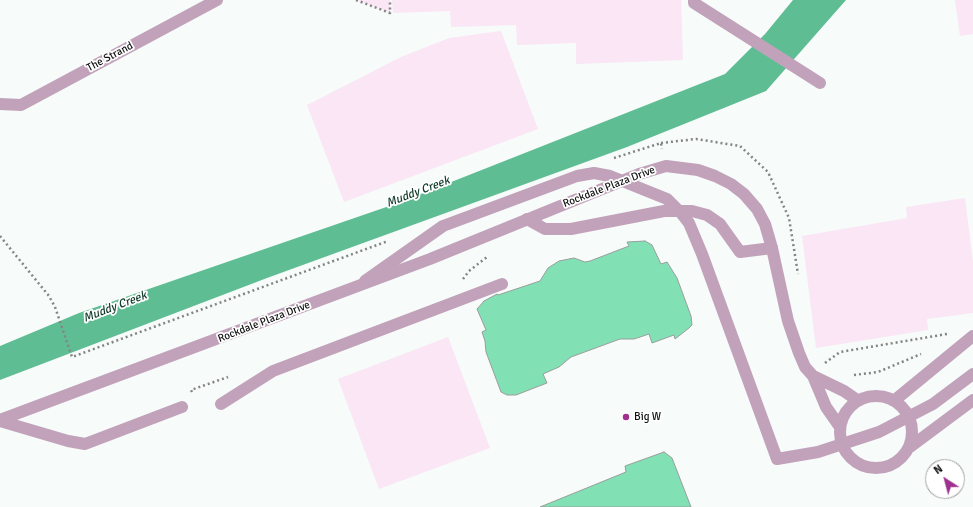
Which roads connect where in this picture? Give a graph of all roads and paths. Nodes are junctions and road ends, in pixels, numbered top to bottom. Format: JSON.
{"nodes":[{"id":1,"x":217,"y":0,"type":"edge"},
{"id":2,"x":356,"y":0,"type":"edge"},
{"id":3,"x":390,"y":0,"type":"edge"},
{"id":4,"x":694,"y":0,"type":"edge"},
{"id":5,"x":820,"y":83,"type":"dead end"},
{"id":6,"x":0,"y":104,"type":"edge"},
{"id":7,"x":661,"y":144,"type":"dead end"},
{"id":8,"x":527,"y":219,"type":"junction"},
{"id":9,"x":0,"y":236,"type":"edge"},
{"id":10,"x":772,"y":248,"type":"junction"},
{"id":11,"x":365,"y":250,"type":"dead end"},
{"id":12,"x":798,"y":277,"type":"dead end"},
{"id":13,"x":502,"y":284,"type":"dead end"},
{"id":14,"x":358,"y":287,"type":"junction"},
{"id":15,"x":950,"y":334,"type":"dead end"},
{"id":16,"x":973,"y":336,"type":"edge"},
{"id":17,"x":925,"y":352,"type":"dead end"},
{"id":18,"x":820,"y":358,"type":"dead end"},
{"id":19,"x":824,"y":363,"type":"junction"},
{"id":20,"x":828,"y":368,"type":"dead end"},
{"id":21,"x":973,"y":374,"type":"edge"},
{"id":22,"x":813,"y":376,"type":"junction"},
{"id":23,"x":852,"y":376,"type":"dead end"},
{"id":24,"x":857,"y":400,"type":"junction"},
{"id":25,"x":895,"y":400,"type":"junction"},
{"id":26,"x":973,"y":400,"type":"edge"},
{"id":27,"x":221,"y":404,"type":"dead end"},
{"id":28,"x":182,"y":407,"type":"dead end"},
{"id":29,"x":0,"y":421,"type":"edge"},
{"id":30,"x":840,"y":427,"type":"junction"},
{"id":31,"x":910,"y":447,"type":"junction"}],
"edges":[{"from":1,"to":6,"type":"street","name":"The Strand"},
{"from":2,"to":3,"type":"path"},
{"from":4,"to":5,"type":"street"},
{"from":7,"to":12,"type":"path"},
{"from":8,"to":10,"type":"street"},
{"from":8,"to":10,"type":"street","name":"Rockdale Plaza Drive"},
{"from":8,"to":14,"type":"street","name":"Rockdale Plaza Drive"},
{"from":9,"to":11,"type":"path"},
{"from":10,"to":22,"type":"street","name":"Rockdale Plaza Drive"},
{"from":13,"to":27,"type":"street"},
{"from":14,"to":21,"type":"street"},
{"from":14,"to":29,"type":"street","name":"Rockdale Plaza Drive"},
{"from":15,"to":19,"type":"path"},
{"from":16,"to":25,"type":"street"},
{"from":17,"to":23,"type":"path"},
{"from":18,"to":19,"type":"path"},
{"from":19,"to":20,"type":"path"},
{"from":22,"to":24,"type":"street","name":"Rockdale Plaza Drive"},
{"from":22,"to":30,"type":"street","name":"Rockdale Plaza Drive"},
{"from":24,"to":25,"type":"street"},
{"from":24,"to":30,"type":"street"},
{"from":25,"to":31,"type":"street"},
{"from":26,"to":31,"type":"street"},
{"from":28,"to":29,"type":"street"},
{"from":30,"to":31,"type":"street"}]}
